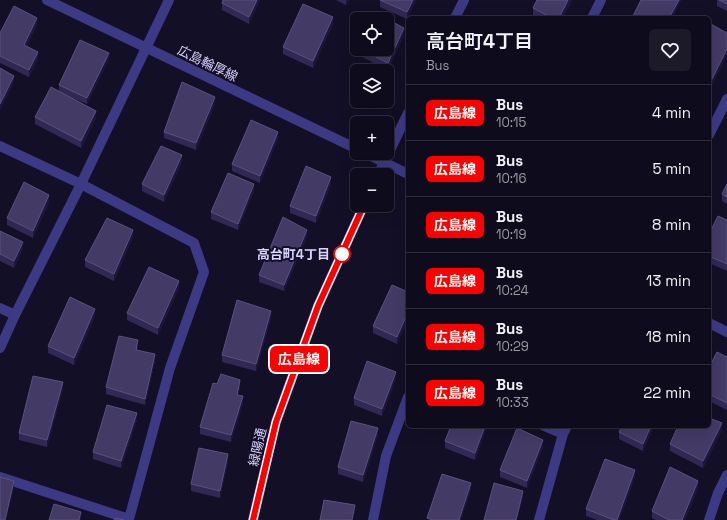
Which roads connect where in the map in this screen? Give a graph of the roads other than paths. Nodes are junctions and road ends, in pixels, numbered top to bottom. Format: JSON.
{"nodes":[{"id":1,"x":47,"y":0,"type":"edge"},
{"id":2,"x":169,"y":0,"type":"edge"},
{"id":3,"x":464,"y":0,"type":"edge"},
{"id":4,"x":601,"y":0,"type":"edge"},
{"id":5,"x":456,"y":16,"type":"edge"},
{"id":6,"x":593,"y":16,"type":"edge"},
{"id":7,"x":146,"y":47,"type":"junction"},
{"id":8,"x":727,"y":99,"type":"edge"},
{"id":9,"x":406,"y":117,"type":"edge"},
{"id":10,"x":711,"y":131,"type":"edge"},
{"id":11,"x":0,"y":146,"type":"edge"},
{"id":12,"x":350,"y":146,"type":"edge"},
{"id":13,"x":380,"y":160,"type":"edge"},
{"id":14,"x":384,"y":162,"type":"junction"},
{"id":15,"x":381,"y":168,"type":"edge"},
{"id":16,"x":406,"y":173,"type":"edge"},
{"id":17,"x":81,"y":184,"type":"junction"},
{"id":18,"x":361,"y":212,"type":"edge"},
{"id":19,"x":0,"y":308,"type":"edge"},
{"id":20,"x":15,"y":315,"type":"junction"},
{"id":21,"x":711,"y":324,"type":"edge"},
{"id":22,"x":727,"y":332,"type":"edge"},
{"id":23,"x":0,"y":348,"type":"edge"},
{"id":24,"x":406,"y":402,"type":"edge"},
{"id":25,"x":554,"y":428,"type":"edge"},
{"id":26,"x":565,"y":430,"type":"edge"},
{"id":27,"x":727,"y":475,"type":"edge"},
{"id":28,"x":0,"y":477,"type":"edge"},
{"id":29,"x":253,"y":520,"type":"edge"},
{"id":30,"x":373,"y":520,"type":"edge"},
{"id":31,"x":539,"y":520,"type":"edge"},
{"id":32,"x":709,"y":520,"type":"edge"}],
"edges":[{"from":1,"to":7,"type":"street","name":"広島輪厚線"},
{"from":2,"to":7,"type":"street"},
{"from":3,"to":5,"type":"street"},
{"from":4,"to":6,"type":"street"},
{"from":7,"to":12,"type":"street","name":"広島輪厚線"},
{"from":7,"to":17,"type":"street"},
{"from":8,"to":10,"type":"street"},
{"from":9,"to":14,"type":"street"},
{"from":11,"to":17,"type":"street"},
{"from":13,"to":14,"type":"street"},
{"from":14,"to":15,"type":"street"},
{"from":14,"to":16,"type":"street"},
{"from":17,"to":20,"type":"street"},
{"from":17,"to":28,"type":"street"},
{"from":18,"to":29,"type":"street","name":"緑陽通"},
{"from":19,"to":20,"type":"street"},
{"from":20,"to":23,"type":"street"},
{"from":21,"to":22,"type":"street"},
{"from":24,"to":30,"type":"street"},
{"from":25,"to":26,"type":"street"},
{"from":26,"to":31,"type":"street"},
{"from":27,"to":32,"type":"street"}]}
